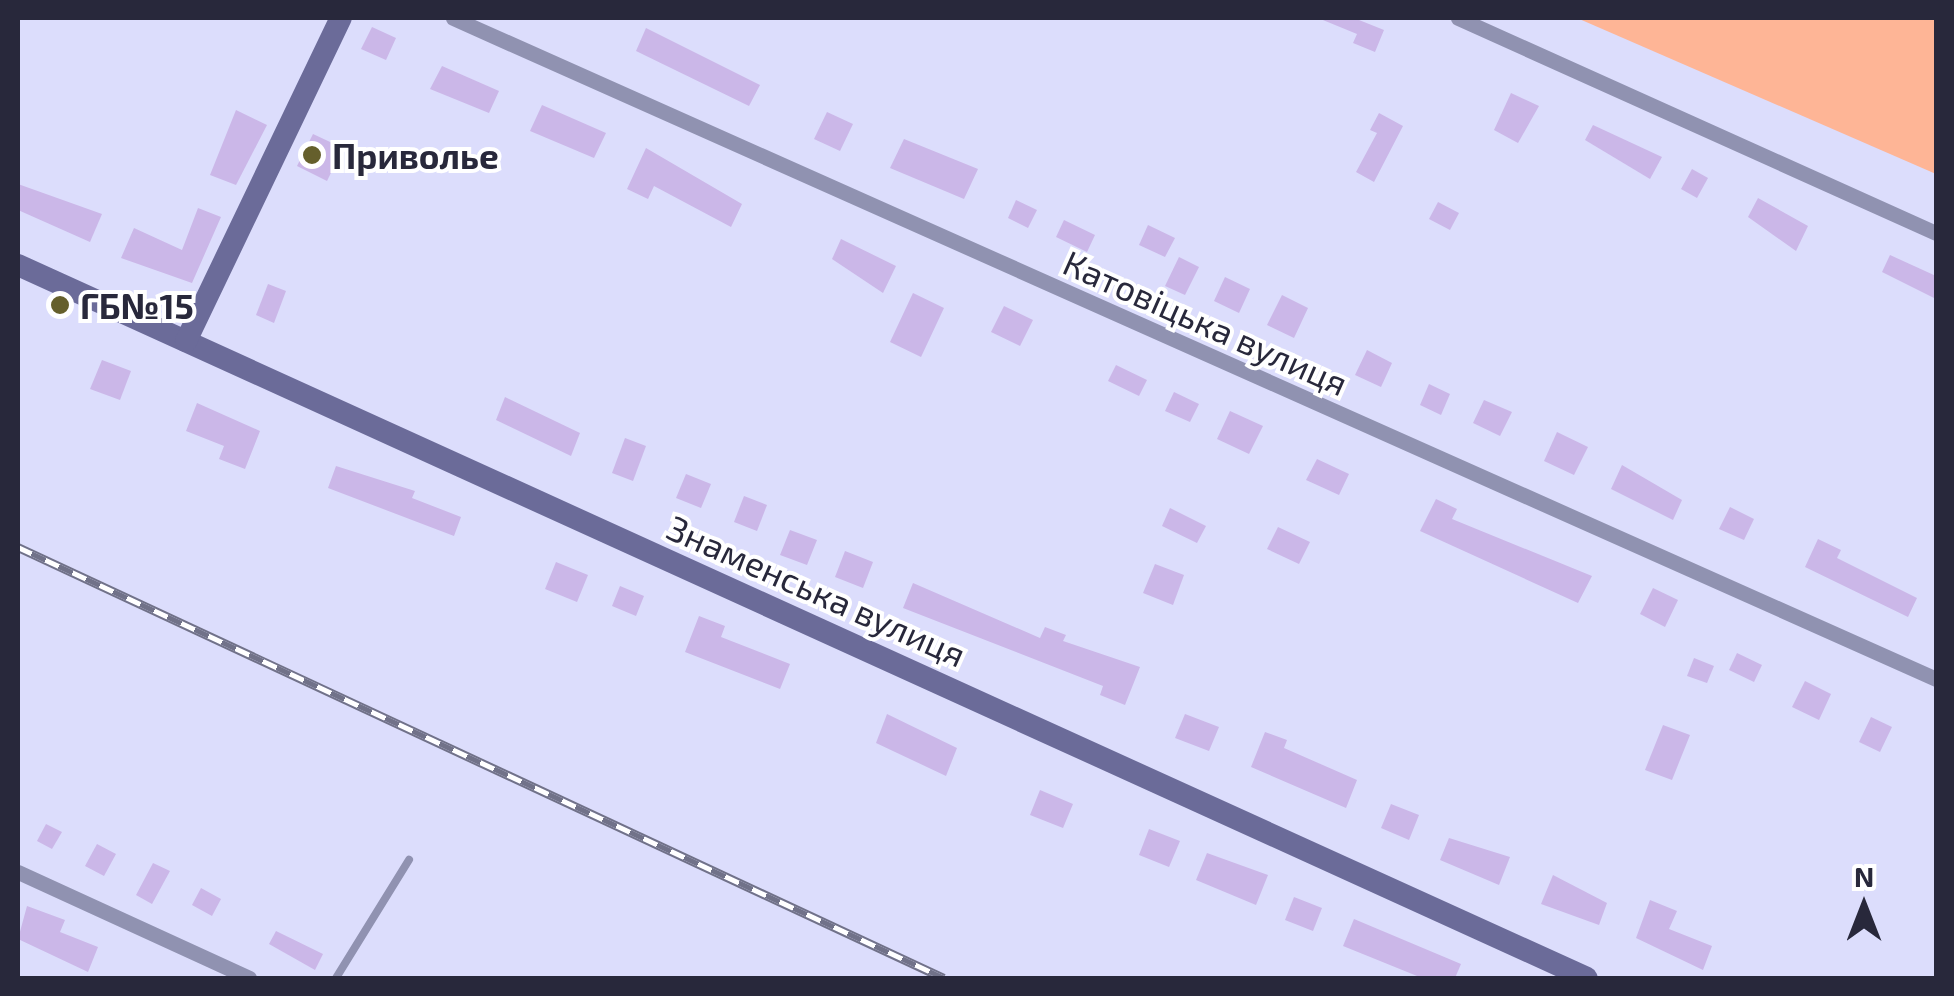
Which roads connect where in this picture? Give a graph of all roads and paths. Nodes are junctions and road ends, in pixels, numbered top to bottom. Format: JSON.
{"nodes":[{"id":1,"x":341,"y":18,"type":"edge"},
{"id":2,"x":452,"y":18,"type":"edge"},
{"id":3,"x":1458,"y":18,"type":"edge"},
{"id":4,"x":1936,"y":233,"type":"edge"},
{"id":5,"x":18,"y":265,"type":"edge"},
{"id":6,"x":186,"y":341,"type":"junction"},
{"id":7,"x":1936,"y":679,"type":"edge"},
{"id":8,"x":409,"y":860,"type":"dead end"},
{"id":9,"x":18,"y":872,"type":"edge"},
{"id":10,"x":249,"y":978,"type":"edge"},
{"id":11,"x":336,"y":978,"type":"edge"},
{"id":12,"x":1587,"y":978,"type":"edge"}],
"edges":[{"from":1,"to":6,"type":"main road"},
{"from":2,"to":7,"type":"street","name":"Катовіцька вулиця"},
{"from":3,"to":4,"type":"street"},
{"from":5,"to":6,"type":"main road","name":"Знаменська вулиця"},
{"from":6,"to":12,"type":"main road","name":"Знаменська вулиця"},
{"from":8,"to":11,"type":"lane"},
{"from":9,"to":10,"type":"street"}]}
